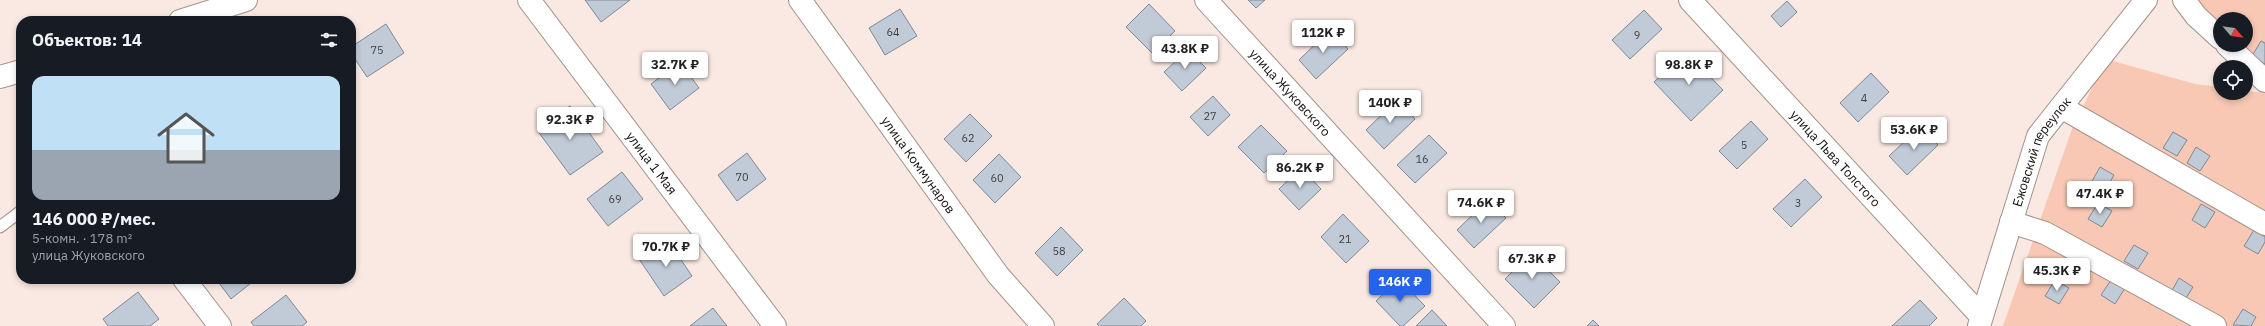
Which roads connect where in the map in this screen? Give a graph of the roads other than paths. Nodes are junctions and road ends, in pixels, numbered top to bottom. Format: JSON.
{"nodes":[{"id":1,"x":246,"y":0,"type":"edge"},
{"id":2,"x":528,"y":0,"type":"edge"},
{"id":3,"x":800,"y":0,"type":"edge"},
{"id":4,"x":1206,"y":0,"type":"edge"},
{"id":5,"x":1690,"y":0,"type":"edge"},
{"id":6,"x":2146,"y":0,"type":"edge"},
{"id":7,"x":2184,"y":0,"type":"edge"},
{"id":8,"x":196,"y":16,"type":"edge"},
{"id":9,"x":2213,"y":32,"type":"edge"},
{"id":10,"x":2234,"y":52,"type":"edge"},
{"id":11,"x":16,"y":72,"type":"edge"},
{"id":12,"x":0,"y":77,"type":"edge"},
{"id":13,"x":2265,"y":81,"type":"edge"},
{"id":14,"x":2061,"y":107,"type":"junction"},
{"id":15,"x":16,"y":215,"type":"edge"},
{"id":16,"x":2011,"y":222,"type":"junction"},
{"id":17,"x":2265,"y":224,"type":"edge"},
{"id":18,"x":0,"y":227,"type":"edge"},
{"id":19,"x":188,"y":284,"type":"edge"},
{"id":20,"x":1980,"y":321,"type":"edge"},
{"id":21,"x":220,"y":326,"type":"edge"},
{"id":22,"x":775,"y":326,"type":"edge"},
{"id":23,"x":1043,"y":326,"type":"edge"},
{"id":24,"x":1504,"y":326,"type":"edge"},
{"id":25,"x":2215,"y":326,"type":"edge"}],
"edges":[{"from":1,"to":8,"type":"street"},
{"from":2,"to":22,"type":"street","name":"улица 1 Мая"},
{"from":3,"to":23,"type":"street","name":"улица Коммунаров"},
{"from":4,"to":24,"type":"street","name":"улица Жуковского"},
{"from":5,"to":20,"type":"street","name":"улица Льва Толстого"},
{"from":6,"to":14,"type":"street","name":"Ежовский переулок"},
{"from":7,"to":9,"type":"street"},
{"from":10,"to":13,"type":"street"},
{"from":11,"to":12,"type":"street"},
{"from":14,"to":16,"type":"street","name":"Ежовский переулок"},
{"from":14,"to":17,"type":"street"},
{"from":15,"to":18,"type":"lane"},
{"from":16,"to":20,"type":"street","name":"Ежовский переулок"},
{"from":16,"to":25,"type":"street"},
{"from":19,"to":21,"type":"street"}]}
